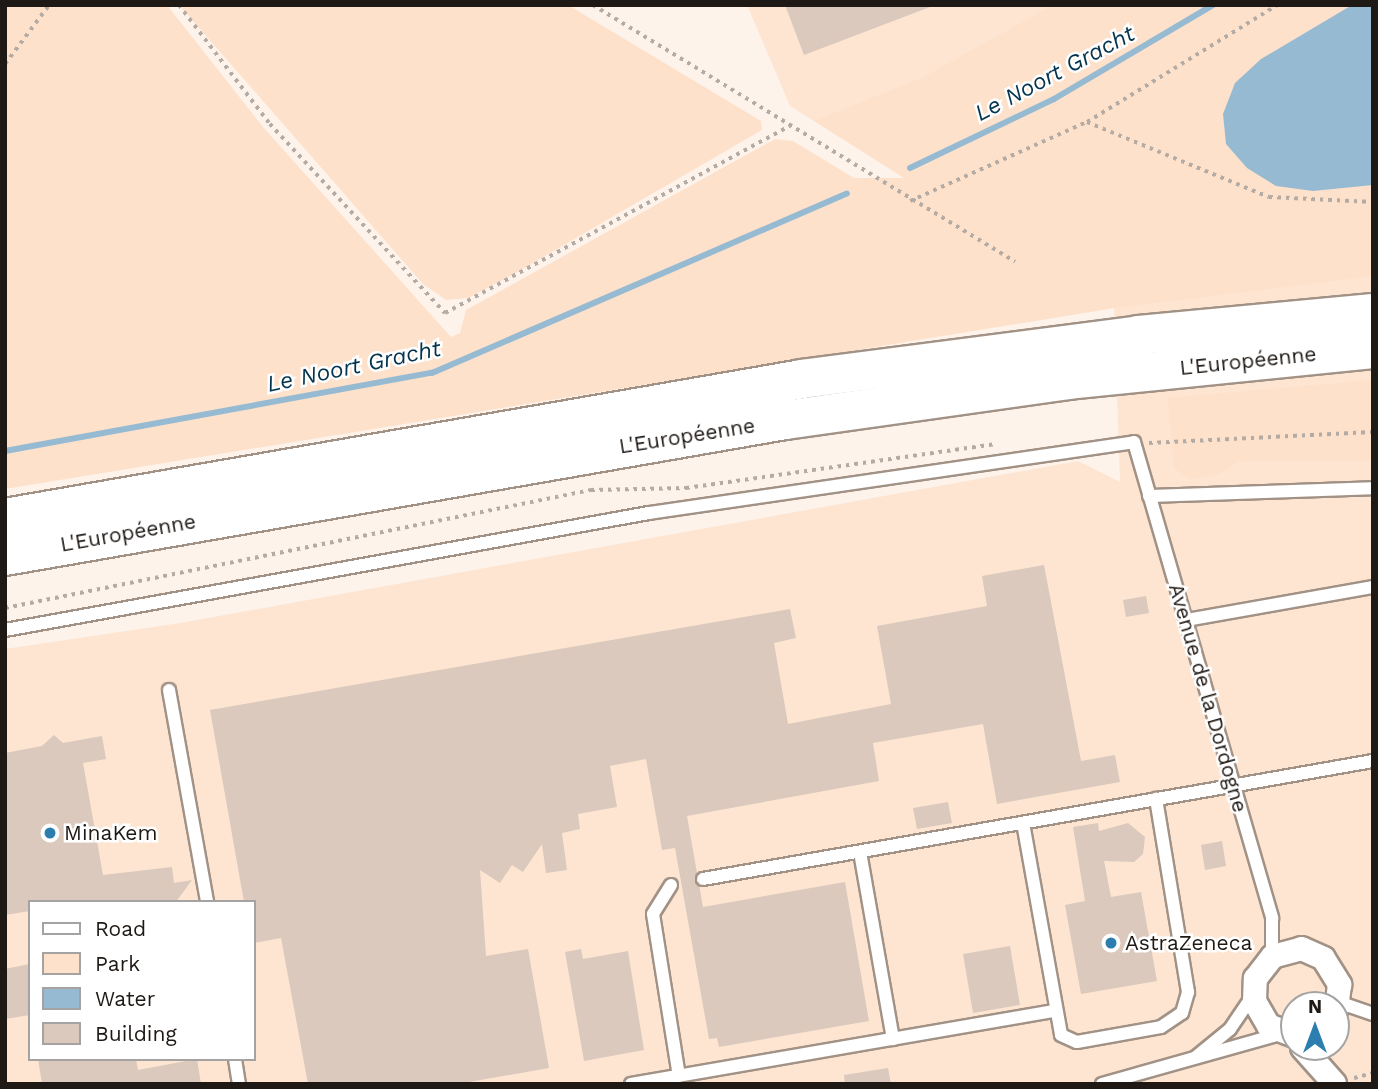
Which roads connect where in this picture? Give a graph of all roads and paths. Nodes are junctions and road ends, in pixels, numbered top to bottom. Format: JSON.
{"nodes":[{"id":1,"x":49,"y":5,"type":"edge"},
{"id":2,"x":179,"y":5,"type":"edge"},
{"id":3,"x":593,"y":5,"type":"edge"},
{"id":4,"x":1277,"y":5,"type":"edge"},
{"id":5,"x":5,"y":64,"type":"edge"},
{"id":6,"x":1087,"y":121,"type":"junction"},
{"id":7,"x":790,"y":126,"type":"junction"},
{"id":8,"x":909,"y":201,"type":"junction"},
{"id":9,"x":1373,"y":202,"type":"edge"},
{"id":10,"x":1014,"y":262,"type":"dead end"},
{"id":11,"x":1373,"y":313,"type":"edge"},
{"id":12,"x":1373,"y":349,"type":"edge"},
{"id":13,"x":1373,"y":365,"type":"edge"},
{"id":14,"x":1151,"y":371,"type":"junction"},
{"id":15,"x":1373,"y":488,"type":"edge"},
{"id":16,"x":1149,"y":496,"type":"junction"},
{"id":17,"x":5,"y":517,"type":"edge"},
{"id":18,"x":5,"y":556,"type":"edge"},
{"id":19,"x":1373,"y":587,"type":"edge"},
{"id":20,"x":1185,"y":620,"type":"junction"},
{"id":21,"x":5,"y":630,"type":"edge"},
{"id":22,"x":170,"y":690,"type":"dead end"},
{"id":23,"x":1373,"y":761,"type":"edge"},
{"id":24,"x":1234,"y":786,"type":"junction"},
{"id":25,"x":1156,"y":799,"type":"junction"},
{"id":26,"x":1023,"y":823,"type":"junction"},
{"id":27,"x":860,"y":852,"type":"junction"},
{"id":28,"x":703,"y":879,"type":"dead end"},
{"id":29,"x":671,"y":885,"type":"dead end"},
{"id":30,"x":207,"y":900,"type":"edge"},
{"id":31,"x":1272,"y":956,"type":"junction"},
{"id":32,"x":1337,"y":991,"type":"edge"},
{"id":33,"x":1253,"y":995,"type":"junction"},
{"id":34,"x":1350,"y":1008,"type":"edge"},
{"id":35,"x":1053,"y":1011,"type":"junction"},
{"id":36,"x":1373,"y":1014,"type":"edge"},
{"id":37,"x":1280,"y":1030,"type":"edge"},
{"id":38,"x":893,"y":1039,"type":"junction"},
{"id":39,"x":1280,"y":1041,"type":"edge"},
{"id":40,"x":235,"y":1061,"type":"edge"},
{"id":41,"x":1314,"y":1061,"type":"edge"},
{"id":42,"x":1332,"y":1061,"type":"edge"},
{"id":43,"x":1183,"y":1063,"type":"junction"},
{"id":44,"x":679,"y":1076,"type":"junction"},
{"id":45,"x":1335,"y":1083,"type":"edge"},
{"id":46,"x":239,"y":1084,"type":"edge"},
{"id":47,"x":631,"y":1084,"type":"edge"},
{"id":48,"x":1102,"y":1084,"type":"edge"}],
"edges":[{"from":1,"to":5,"type":"path"},
{"from":2,"to":7,"type":"path"},
{"from":3,"to":7,"type":"path"},
{"from":4,"to":6,"type":"path"},
{"from":6,"to":8,"type":"path"},
{"from":6,"to":9,"type":"path"},
{"from":7,"to":8,"type":"path"},
{"from":8,"to":10,"type":"path"},
{"from":11,"to":17,"type":"highway","name":"L'Européenne"},
{"from":12,"to":14,"type":"highway","name":"L'Européenne"},
{"from":13,"to":14,"type":"highway"},
{"from":14,"to":18,"type":"highway","name":"L'Européenne"},
{"from":15,"to":16,"type":"lane"},
{"from":16,"to":20,"type":"lane","name":"Avenue de la Dordogne"},
{"from":16,"to":21,"type":"lane","name":"Avenue de la Dordogne"},
{"from":19,"to":20,"type":"lane"},
{"from":20,"to":24,"type":"lane","name":"Avenue de la Dordogne"},
{"from":22,"to":30,"type":"lane"},
{"from":23,"to":24,"type":"lane"},
{"from":24,"to":25,"type":"lane"},
{"from":24,"to":31,"type":"lane","name":"Avenue de la Dordogne"},
{"from":25,"to":26,"type":"lane"},
{"from":25,"to":35,"type":"lane"},
{"from":26,"to":27,"type":"lane"},
{"from":26,"to":35,"type":"lane"},
{"from":27,"to":28,"type":"lane"},
{"from":27,"to":38,"type":"lane"},
{"from":29,"to":44,"type":"lane"},
{"from":31,"to":32,"type":"street"},
{"from":31,"to":33,"type":"street"},
{"from":33,"to":37,"type":"street"},
{"from":33,"to":43,"type":"lane"},
{"from":34,"to":36,"type":"lane"},
{"from":35,"to":38,"type":"lane"},
{"from":38,"to":44,"type":"lane"},
{"from":39,"to":43,"type":"lane"},
{"from":40,"to":46,"type":"lane"},
{"from":41,"to":45,"type":"street"},
{"from":42,"to":45,"type":"street"},
{"from":43,"to":48,"type":"lane"},
{"from":44,"to":47,"type":"lane"}]}
